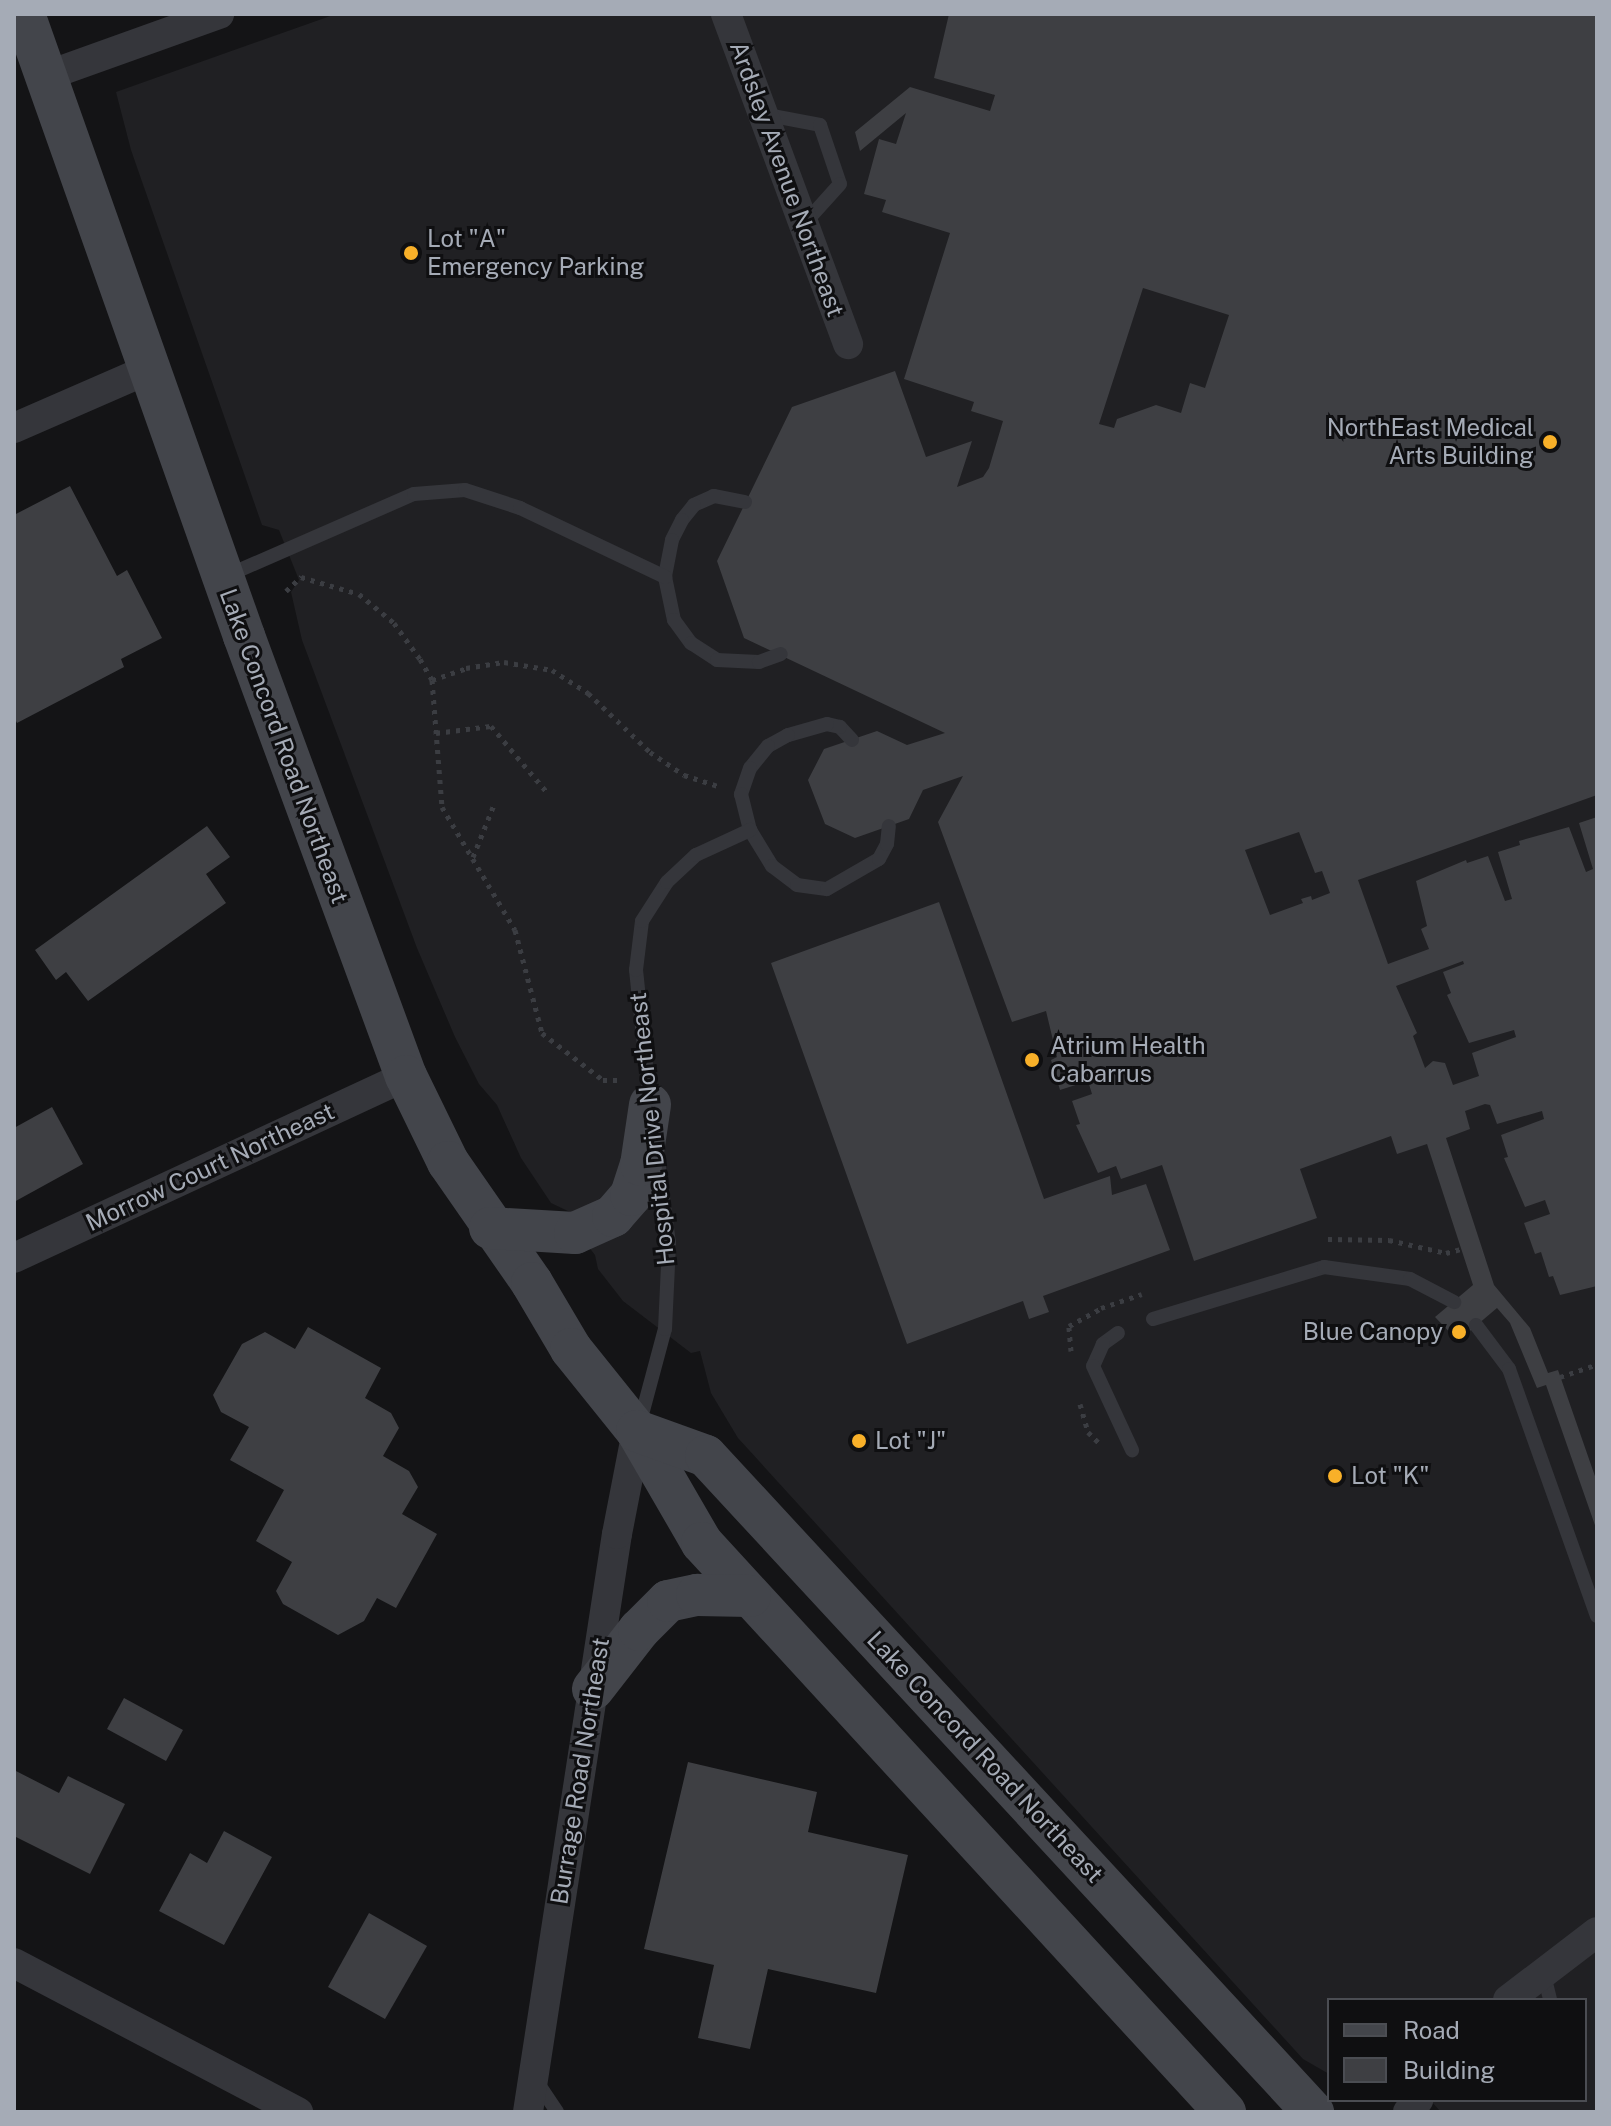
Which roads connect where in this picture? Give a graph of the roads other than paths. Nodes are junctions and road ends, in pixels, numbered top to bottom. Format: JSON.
{"nodes":[{"id":1,"x":24,"y":14,"type":"edge"},
{"id":2,"x":219,"y":14,"type":"edge"},
{"id":3,"x":726,"y":14,"type":"edge"},
{"id":4,"x":46,"y":76,"type":"junction"},
{"id":5,"x":763,"y":114,"type":"junction"},
{"id":6,"x":804,"y":224,"type":"junction"},
{"id":7,"x":848,"y":344,"type":"dead end"},
{"id":8,"x":149,"y":369,"type":"junction"},
{"id":9,"x":14,"y":428,"type":"edge"},
{"id":10,"x":745,"y":502,"type":"dead end"},
{"id":11,"x":665,"y":577,"type":"junction"},
{"id":12,"x":222,"y":578,"type":"junction"},
{"id":13,"x":781,"y":654,"type":"dead end"},
{"id":14,"x":852,"y":740,"type":"dead end"},
{"id":15,"x":889,"y":826,"type":"dead end"},
{"id":16,"x":750,"y":830,"type":"junction"},
{"id":17,"x":406,"y":1076,"type":"junction"},
{"id":18,"x":647,"y":1092,"type":"junction"},
{"id":19,"x":490,"y":1228,"type":"junction"},
{"id":20,"x":14,"y":1258,"type":"edge"},
{"id":21,"x":1454,"y":1302,"type":"dead end"},
{"id":22,"x":1153,"y":1319,"type":"dead end"},
{"id":23,"x":1476,"y":1325,"type":"dead end"},
{"id":24,"x":1118,"y":1333,"type":"dead end"},
{"id":25,"x":637,"y":1431,"type":"junction"},
{"id":26,"x":1132,"y":1450,"type":"dead end"},
{"id":27,"x":750,"y":1596,"type":"junction"},
{"id":28,"x":1597,"y":1616,"type":"edge"},
{"id":29,"x":593,"y":1689,"type":"junction"},
{"id":30,"x":1597,"y":1932,"type":"edge"},
{"id":31,"x":14,"y":1963,"type":"edge"},
{"id":32,"x":1543,"y":1971,"type":"junction"},
{"id":33,"x":1510,"y":1998,"type":"edge"},
{"id":34,"x":1550,"y":1998,"type":"edge"},
{"id":35,"x":534,"y":2076,"type":"junction"},
{"id":36,"x":298,"y":2112,"type":"edge"},
{"id":37,"x":528,"y":2112,"type":"edge"},
{"id":38,"x":557,"y":2112,"type":"edge"},
{"id":39,"x":1225,"y":2112,"type":"edge"},
{"id":40,"x":1313,"y":2112,"type":"edge"}],
"edges":[{"from":1,"to":4,"type":"main road","name":"Lake Concord Road Northeast"},
{"from":2,"to":4,"type":"street"},
{"from":3,"to":5,"type":"street","name":"Ardsley Avenue Northeast"},
{"from":4,"to":8,"type":"main road","name":"Lake Concord Road Northeast"},
{"from":5,"to":6,"type":"street","name":"Ardsley Avenue Northeast"},
{"from":5,"to":6,"type":"lane"},
{"from":6,"to":7,"type":"street","name":"Ardsley Avenue Northeast"},
{"from":8,"to":9,"type":"street"},
{"from":8,"to":12,"type":"main road","name":"Lake Concord Road Northeast"},
{"from":10,"to":11,"type":"lane"},
{"from":11,"to":12,"type":"lane"},
{"from":11,"to":13,"type":"lane"},
{"from":12,"to":17,"type":"main road","name":"Lake Concord Road Northeast"},
{"from":14,"to":16,"type":"lane"},
{"from":15,"to":16,"type":"lane"},
{"from":16,"to":18,"type":"lane","name":"Hospital Drive Northeast"},
{"from":17,"to":19,"type":"main road","name":"Lake Concord Road Northeast"},
{"from":17,"to":20,"type":"street","name":"Morrow Court Northeast"},
{"from":18,"to":19,"type":"main road"},
{"from":18,"to":25,"type":"lane","name":"Hospital Drive Northeast"},
{"from":19,"to":25,"type":"main road","name":"Lake Concord Road Northeast"},
{"from":21,"to":22,"type":"lane"},
{"from":23,"to":28,"type":"lane"},
{"from":24,"to":26,"type":"lane"},
{"from":25,"to":27,"type":"main road","name":"Lake Concord Road Northeast"},
{"from":25,"to":29,"type":"street","name":"Burrage Road Northeast"},
{"from":25,"to":40,"type":"main road","name":"Lake Concord Road Northeast"},
{"from":27,"to":29,"type":"main road"},
{"from":27,"to":39,"type":"main road","name":"Lake Concord Road Northeast"},
{"from":29,"to":35,"type":"street","name":"Burrage Road Northeast"},
{"from":30,"to":32,"type":"street"},
{"from":31,"to":36,"type":"street"},
{"from":32,"to":33,"type":"street"},
{"from":32,"to":34,"type":"lane"},
{"from":35,"to":37,"type":"street","name":"Burrage Road Northeast"},
{"from":35,"to":38,"type":"lane"}]}
